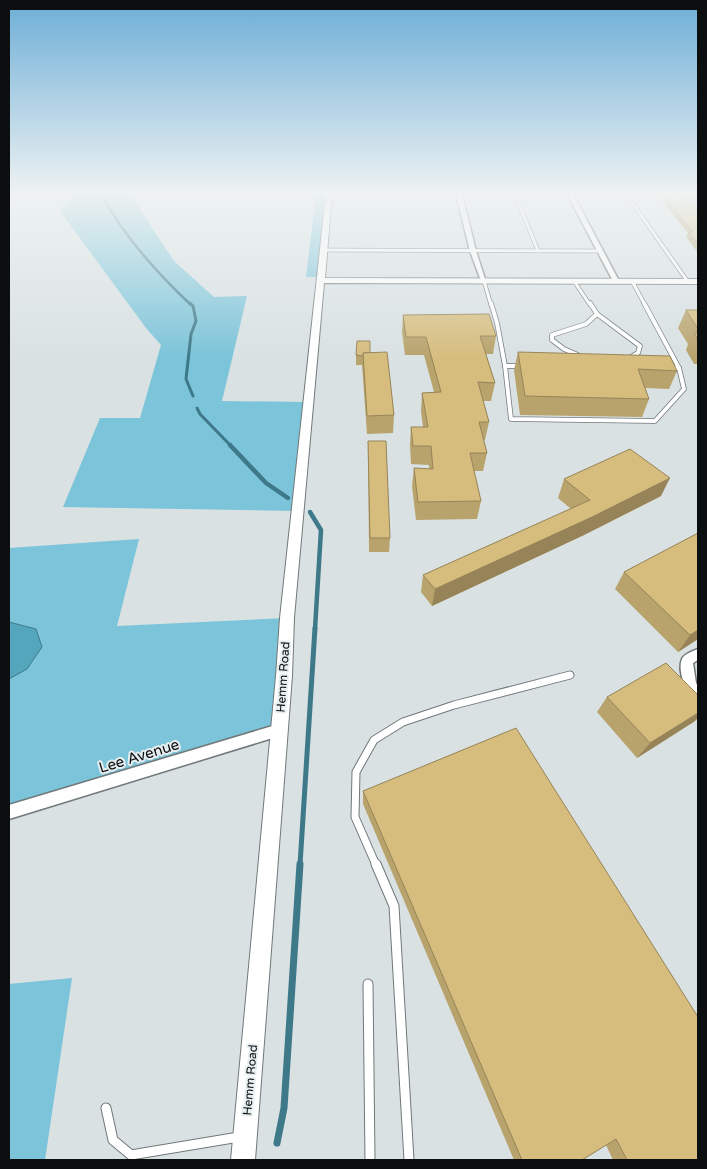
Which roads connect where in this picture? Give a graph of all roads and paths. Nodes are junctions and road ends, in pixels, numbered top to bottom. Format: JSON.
{"nodes":[{"id":1,"x":664,"y":249,"type":"edge"},
{"id":2,"x":323,"y":250,"type":"joint"},
{"id":3,"x":473,"y":251,"type":"junction"},
{"id":4,"x":538,"y":251,"type":"joint"},
{"id":5,"x":600,"y":251,"type":"joint"},
{"id":6,"x":320,"y":280,"type":"junction"},
{"id":7,"x":484,"y":281,"type":"junction"},
{"id":8,"x":574,"y":281,"type":"junction"},
{"id":9,"x":616,"y":281,"type":"junction"},
{"id":10,"x":632,"y":281,"type":"junction"},
{"id":11,"x":688,"y":282,"type":"junction"},
{"id":12,"x":698,"y":282,"type":"edge"},
{"id":13,"x":597,"y":314,"type":"junction"},
{"id":14,"x":587,"y":358,"type":"edge"},
{"id":15,"x":624,"y":358,"type":"edge"},
{"id":16,"x":505,"y":366,"type":"junction"},
{"id":17,"x":524,"y":366,"type":"edge"},
{"id":18,"x":660,"y":368,"type":"edge"},
{"id":19,"x":680,"y":368,"type":"junction"},
{"id":20,"x":693,"y":657,"type":"edge"},
{"id":21,"x":570,"y":674,"type":"dead end"},
{"id":22,"x":698,"y":695,"type":"edge"},
{"id":23,"x":279,"y":730,"type":"junction"},
{"id":24,"x":9,"y":812,"type":"edge"},
{"id":25,"x":368,"y":984,"type":"dead end"},
{"id":26,"x":106,"y":1108,"type":"dead end"},
{"id":27,"x":246,"y":1136,"type":"junction"},
{"id":28,"x":244,"y":1160,"type":"edge"},
{"id":29,"x":370,"y":1160,"type":"edge"},
{"id":30,"x":409,"y":1160,"type":"edge"}],
"edges":[{"from":1,"to":11,"type":"lane"},
{"from":2,"to":3,"type":"lane"},
{"from":2,"to":6,"type":"street","name":"Hemm Road"},
{"from":3,"to":4,"type":"lane"},
{"from":3,"to":7,"type":"street"},
{"from":4,"to":5,"type":"lane"},
{"from":5,"to":9,"type":"street"},
{"from":6,"to":7,"type":"street"},
{"from":6,"to":23,"type":"street","name":"Hemm Road"},
{"from":7,"to":8,"type":"street"},
{"from":7,"to":16,"type":"lane"},
{"from":8,"to":9,"type":"street"},
{"from":8,"to":13,"type":"lane"},
{"from":9,"to":10,"type":"street"},
{"from":10,"to":11,"type":"street"},
{"from":10,"to":19,"type":"lane"},
{"from":11,"to":12,"type":"street"},
{"from":13,"to":14,"type":"lane"},
{"from":13,"to":15,"type":"lane"},
{"from":16,"to":17,"type":"lane"},
{"from":16,"to":19,"type":"lane"},
{"from":18,"to":19,"type":"lane"},
{"from":20,"to":22,"type":"street"},
{"from":21,"to":30,"type":"lane"},
{"from":23,"to":24,"type":"street","name":"Lee Avenue"},
{"from":23,"to":27,"type":"street","name":"Hemm Road"},
{"from":25,"to":29,"type":"lane"},
{"from":26,"to":27,"type":"lane"},
{"from":27,"to":28,"type":"street","name":"Hemm Road"}]}
